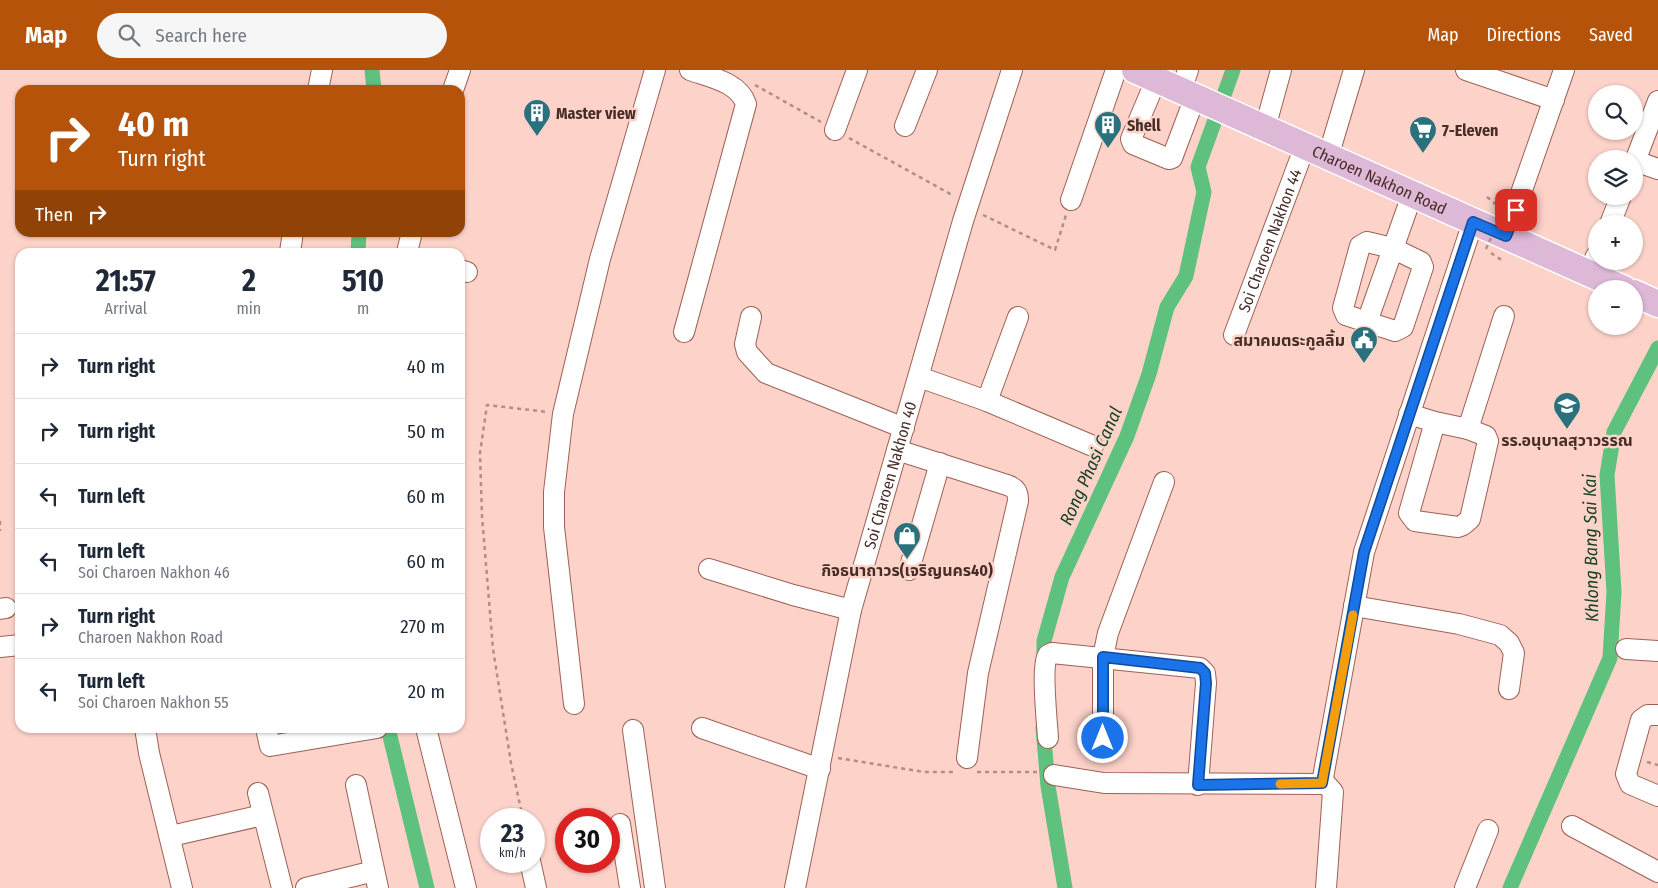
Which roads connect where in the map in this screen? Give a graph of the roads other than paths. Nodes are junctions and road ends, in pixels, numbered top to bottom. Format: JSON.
{"nodes":[{"id":1,"x":322,"y":70,"type":"edge"},
{"id":2,"x":460,"y":70,"type":"edge"},
{"id":3,"x":655,"y":70,"type":"edge"},
{"id":4,"x":690,"y":70,"type":"edge"},
{"id":5,"x":857,"y":70,"type":"edge"},
{"id":6,"x":927,"y":70,"type":"edge"},
{"id":7,"x":1012,"y":70,"type":"edge"},
{"id":8,"x":1116,"y":70,"type":"edge"},
{"id":9,"x":1281,"y":70,"type":"edge"},
{"id":10,"x":1354,"y":70,"type":"edge"},
{"id":11,"x":1466,"y":70,"type":"edge"},
{"id":12,"x":1564,"y":70,"type":"edge"},
{"id":13,"x":1146,"y":75,"type":"edge"},
{"id":14,"x":733,"y":76,"type":"edge"},
{"id":15,"x":319,"y":85,"type":"edge"},
{"id":16,"x":455,"y":85,"type":"edge"},
{"id":17,"x":1201,"y":95,"type":"edge"},
{"id":18,"x":1554,"y":100,"type":"junction"},
{"id":19,"x":1658,"y":101,"type":"edge"},
{"id":20,"x":905,"y":126,"type":"dead end"},
{"id":21,"x":1265,"y":128,"type":"junction"},
{"id":22,"x":835,"y":130,"type":"road end"},
{"id":23,"x":1639,"y":150,"type":"edge"},
{"id":24,"x":1317,"y":152,"type":"junction"},
{"id":25,"x":1643,"y":165,"type":"edge"},
{"id":26,"x":1658,"y":169,"type":"edge"},
{"id":27,"x":1412,"y":194,"type":"junction"},
{"id":28,"x":1071,"y":200,"type":"dead end"},
{"id":29,"x":1473,"y":222,"type":"junction"},
{"id":30,"x":1392,"y":248,"type":"junction"},
{"id":31,"x":1498,"y":249,"type":"junction"},
{"id":32,"x":1588,"y":264,"type":"edge"},
{"id":33,"x":1599,"y":270,"type":"edge"},
{"id":34,"x":1612,"y":280,"type":"edge"},
{"id":35,"x":1643,"y":297,"type":"edge"},
{"id":36,"x":1658,"y":304,"type":"edge"},
{"id":37,"x":1504,"y":316,"type":"dead end"},
{"id":38,"x":751,"y":317,"type":"dead end"},
{"id":39,"x":1018,"y":317,"type":"dead end"},
{"id":40,"x":1367,"y":322,"type":"junction"},
{"id":41,"x":684,"y":332,"type":"dead end"},
{"id":42,"x":1234,"y":335,"type":"dead end"},
{"id":43,"x":919,"y":377,"type":"junction"},
{"id":44,"x":987,"y":401,"type":"junction"},
{"id":45,"x":1409,"y":414,"type":"junction"},
{"id":46,"x":1435,"y":422,"type":"junction"},
{"id":47,"x":904,"y":428,"type":"junction"},
{"id":48,"x":1468,"y":428,"type":"junction"},
{"id":49,"x":1093,"y":446,"type":"dead end"},
{"id":50,"x":897,"y":450,"type":"junction"},
{"id":51,"x":940,"y":464,"type":"junction"},
{"id":52,"x":1164,"y":482,"type":"dead end"},
{"id":53,"x":709,"y":570,"type":"dead end"},
{"id":54,"x":909,"y":570,"type":"dead end"},
{"id":55,"x":1354,"y":606,"type":"junction"},
{"id":56,"x":851,"y":610,"type":"junction"},
{"id":57,"x":15,"y":646,"type":"edge"},
{"id":58,"x":0,"y":647,"type":"edge"},
{"id":59,"x":1626,"y":649,"type":"dead end"},
{"id":60,"x":1658,"y":651,"type":"edge"},
{"id":61,"x":1103,"y":657,"type":"junction"},
{"id":62,"x":1510,"y":689,"type":"dead end"},
{"id":63,"x":574,"y":704,"type":"dead end"},
{"id":64,"x":1658,"y":715,"type":"edge"},
{"id":65,"x":702,"y":728,"type":"dead end"},
{"id":66,"x":633,"y":730,"type":"dead end"},
{"id":67,"x":146,"y":733,"type":"edge"},
{"id":68,"x":267,"y":733,"type":"edge"},
{"id":69,"x":330,"y":733,"type":"edge"},
{"id":70,"x":427,"y":733,"type":"edge"},
{"id":71,"x":1048,"y":738,"type":"dead end"},
{"id":72,"x":1103,"y":738,"type":"dead end"},
{"id":73,"x":821,"y":763,"type":"junction"},
{"id":74,"x":966,"y":767,"type":"road end"},
{"id":75,"x":1047,"y":773,"type":"road end"},
{"id":76,"x":1322,"y":783,"type":"junction"},
{"id":77,"x":356,"y":785,"type":"dead end"},
{"id":78,"x":1198,"y":785,"type":"junction"},
{"id":79,"x":258,"y":792,"type":"dead end"},
{"id":80,"x":1658,"y":796,"type":"edge"},
{"id":81,"x":264,"y":815,"type":"junction"},
{"id":82,"x":620,"y":824,"type":"dead end"},
{"id":83,"x":1572,"y":826,"type":"dead end"},
{"id":84,"x":1488,"y":830,"type":"dead end"},
{"id":85,"x":171,"y":836,"type":"junction"},
{"id":86,"x":1658,"y":872,"type":"edge"},
{"id":87,"x":533,"y":873,"type":"edge"},
{"id":88,"x":376,"y":880,"type":"edge"},
{"id":89,"x":182,"y":888,"type":"edge"},
{"id":90,"x":282,"y":888,"type":"edge"},
{"id":91,"x":306,"y":888,"type":"edge"},
{"id":92,"x":466,"y":888,"type":"edge"},
{"id":93,"x":536,"y":888,"type":"edge"},
{"id":94,"x":630,"y":888,"type":"edge"},
{"id":95,"x":654,"y":888,"type":"edge"},
{"id":96,"x":795,"y":888,"type":"edge"},
{"id":97,"x":1326,"y":888,"type":"edge"},
{"id":98,"x":1465,"y":888,"type":"edge"}],
"edges":[{"from":1,"to":15,"type":"street"},
{"from":2,"to":16,"type":"street"},
{"from":3,"to":63,"type":"street"},
{"from":4,"to":14,"type":"street"},
{"from":5,"to":22,"type":"street"},
{"from":6,"to":20,"type":"street"},
{"from":7,"to":43,"type":"street","name":"Soi Charoen Nakhon 40"},
{"from":8,"to":28,"type":"street"},
{"from":9,"to":21,"type":"street"},
{"from":10,"to":24,"type":"street","name":"Soi Charoen Nakhon 44"},
{"from":11,"to":18,"type":"street"},
{"from":12,"to":18,"type":"street"},
{"from":13,"to":17,"type":"main road","name":"Charoen Nakhon Road"},
{"from":13,"to":17,"type":"street"},
{"from":14,"to":41,"type":"street"},
{"from":17,"to":21,"type":"main road","name":"Charoen Nakhon Road"},
{"from":18,"to":31,"type":"street"},
{"from":19,"to":23,"type":"street"},
{"from":21,"to":24,"type":"main road","name":"Charoen Nakhon Road"},
{"from":24,"to":27,"type":"main road","name":"Charoen Nakhon Road"},
{"from":24,"to":42,"type":"street","name":"Soi Charoen Nakhon 44"},
{"from":25,"to":26,"type":"street"},
{"from":27,"to":29,"type":"main road","name":"Charoen Nakhon Road"},
{"from":27,"to":30,"type":"street"},
{"from":29,"to":31,"type":"main road","name":"Charoen Nakhon Road"},
{"from":29,"to":45,"type":"street"},
{"from":30,"to":40,"type":"street"},
{"from":30,"to":40,"type":"street"},
{"from":30,"to":40,"type":"street"},
{"from":31,"to":32,"type":"main road","name":"Charoen Nakhon Road"},
{"from":33,"to":34,"type":"main road","name":"Charoen Nakhon Road"},
{"from":35,"to":36,"type":"main road"},
{"from":37,"to":48,"type":"street"},
{"from":38,"to":47,"type":"street"},
{"from":39,"to":44,"type":"street"},
{"from":43,"to":44,"type":"street"},
{"from":43,"to":47,"type":"street","name":"Soi Charoen Nakhon 40"},
{"from":44,"to":49,"type":"street"},
{"from":45,"to":46,"type":"street"},
{"from":45,"to":55,"type":"street"},
{"from":46,"to":48,"type":"street"},
{"from":46,"to":48,"type":"street"},
{"from":47,"to":50,"type":"street","name":"Soi Charoen Nakhon 40"},
{"from":50,"to":51,"type":"street"},
{"from":50,"to":56,"type":"street","name":"Soi Charoen Nakhon 40"},
{"from":51,"to":54,"type":"street"},
{"from":51,"to":74,"type":"street"},
{"from":52,"to":61,"type":"street"},
{"from":53,"to":56,"type":"street"},
{"from":55,"to":62,"type":"street"},
{"from":55,"to":76,"type":"street"},
{"from":56,"to":73,"type":"street","name":"Soi Charoen Nakhon 40"},
{"from":57,"to":58,"type":"street"},
{"from":59,"to":60,"type":"street"},
{"from":61,"to":71,"type":"street"},
{"from":61,"to":72,"type":"street"},
{"from":61,"to":78,"type":"street"},
{"from":64,"to":80,"type":"street"},
{"from":65,"to":73,"type":"street"},
{"from":66,"to":95,"type":"street"},
{"from":67,"to":85,"type":"street"},
{"from":68,"to":69,"type":"street"},
{"from":70,"to":92,"type":"street"},
{"from":73,"to":96,"type":"street","name":"Soi Charoen Nakhon 40"},
{"from":75,"to":78,"type":"street"},
{"from":76,"to":78,"type":"street"},
{"from":76,"to":97,"type":"street"},
{"from":77,"to":88,"type":"street"},
{"from":79,"to":81,"type":"street"},
{"from":81,"to":85,"type":"street"},
{"from":81,"to":90,"type":"street"},
{"from":82,"to":94,"type":"street"},
{"from":83,"to":86,"type":"street"},
{"from":84,"to":98,"type":"street"},
{"from":85,"to":89,"type":"street"},
{"from":87,"to":93,"type":"street"},
{"from":88,"to":91,"type":"street"}]}
